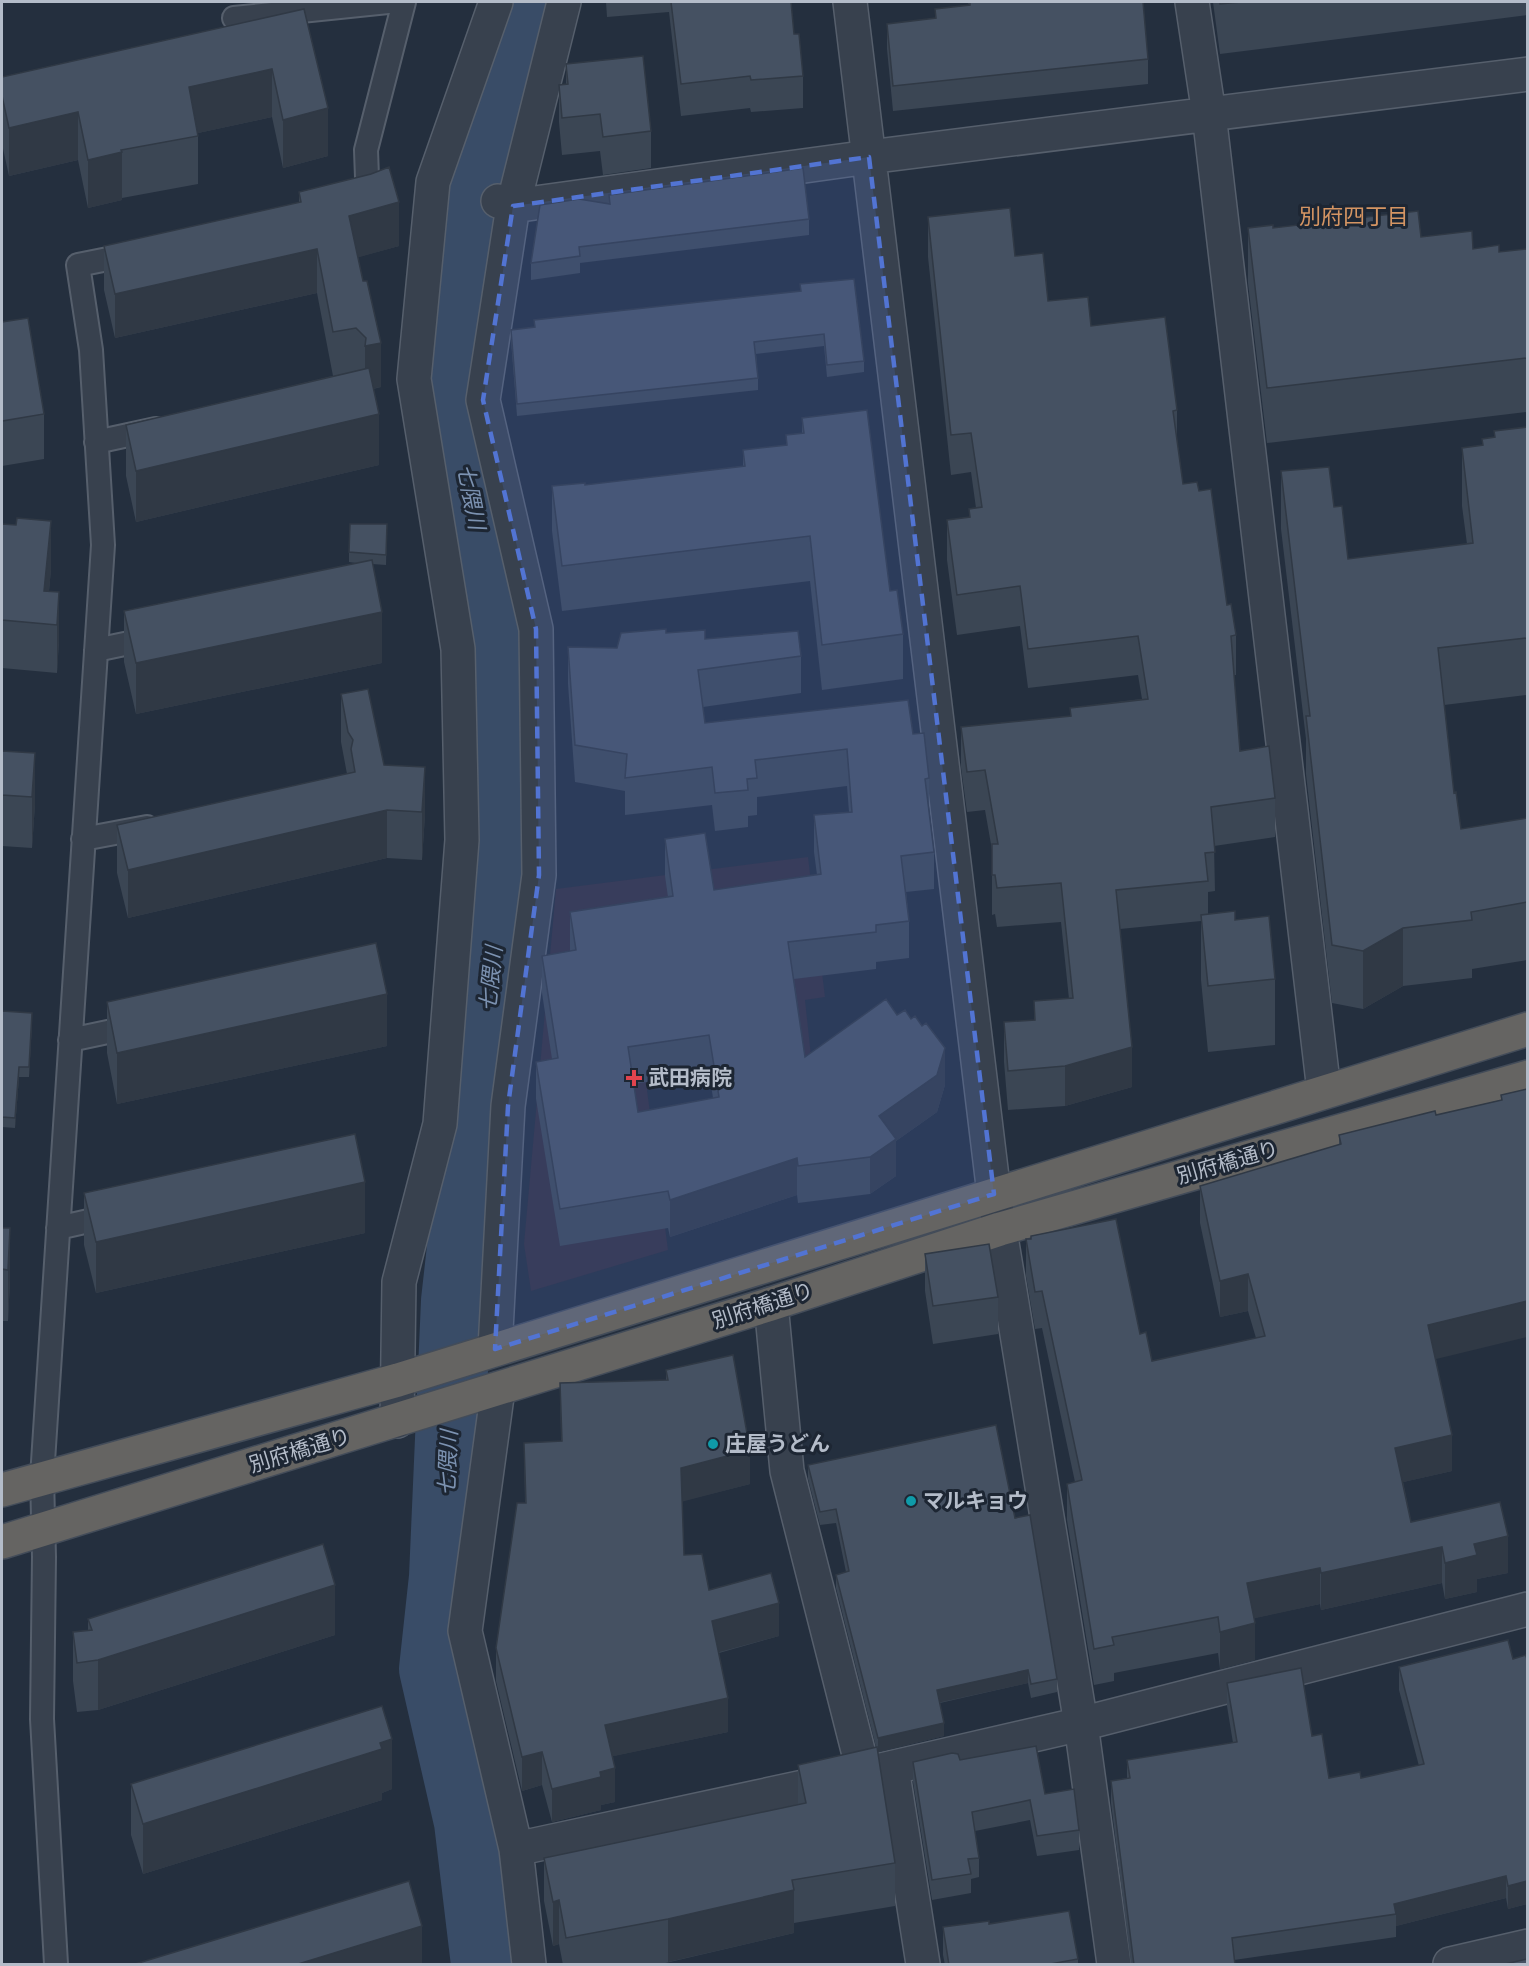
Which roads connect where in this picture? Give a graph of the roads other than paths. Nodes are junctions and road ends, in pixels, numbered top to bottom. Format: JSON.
{"nodes":[{"id":1,"x":388,"y":2,"type":"edge"},
{"id":2,"x":404,"y":2,"type":"edge"},
{"id":3,"x":496,"y":2,"type":"edge"},
{"id":4,"x":564,"y":2,"type":"edge"},
{"id":5,"x":850,"y":2,"type":"edge"},
{"id":6,"x":1192,"y":2,"type":"edge"},
{"id":7,"x":234,"y":18,"type":"dead end"},
{"id":8,"x":1527,"y":74,"type":"edge"},
{"id":9,"x":1209,"y":114,"type":"junction"},
{"id":10,"x":868,"y":157,"type":"junction"},
{"id":11,"x":506,"y":203,"type":"junction"},
{"id":12,"x":345,"y":210,"type":"edge"},
{"id":13,"x":159,"y":248,"type":"edge"},
{"id":14,"x":178,"y":424,"type":"edge"},
{"id":15,"x":96,"y":442,"type":"junction"},
{"id":16,"x":175,"y":633,"type":"edge"},
{"id":17,"x":96,"y":650,"type":"junction"},
{"id":18,"x":165,"y":824,"type":"edge"},
{"id":19,"x":83,"y":839,"type":"junction"},
{"id":20,"x":162,"y":1020,"type":"edge"},
{"id":21,"x":1527,"y":1029,"type":"edge"},
{"id":22,"x":70,"y":1041,"type":"junction"},
{"id":23,"x":1527,"y":1077,"type":"edge"},
{"id":24,"x":1324,"y":1091,"type":"junction"},
{"id":25,"x":994,"y":1194,"type":"junction"},
{"id":26,"x":139,"y":1210,"type":"edge"},
{"id":27,"x":58,"y":1228,"type":"junction"},
{"id":28,"x":1000,"y":1229,"type":"junction"},
{"id":29,"x":771,"y":1304,"type":"junction"},
{"id":30,"x":491,"y":1351,"type":"junction"},
{"id":31,"x":407,"y":1377,"type":"junction"},
{"id":32,"x":492,"y":1391,"type":"junction"},
{"id":33,"x":405,"y":1419,"type":"junction"},
{"id":34,"x":42,"y":1477,"type":"junction"},
{"id":35,"x":2,"y":1490,"type":"edge"},
{"id":36,"x":44,"y":1530,"type":"junction"},
{"id":37,"x":2,"y":1542,"type":"edge"},
{"id":38,"x":1527,"y":1609,"type":"edge"},
{"id":39,"x":1081,"y":1724,"type":"junction"},
{"id":40,"x":878,"y":1771,"type":"junction"},
{"id":41,"x":516,"y":1849,"type":"junction"},
{"id":42,"x":1527,"y":1946,"type":"edge"},
{"id":43,"x":56,"y":1965,"type":"edge"},
{"id":44,"x":529,"y":1965,"type":"edge"},
{"id":45,"x":922,"y":1965,"type":"edge"},
{"id":46,"x":1114,"y":1965,"type":"edge"},
{"id":47,"x":1450,"y":1965,"type":"edge"}],
"edges":[{"from":1,"to":7,"type":"lane"},
{"from":2,"to":12,"type":"lane"},
{"from":3,"to":31,"type":"street"},
{"from":4,"to":11,"type":"street"},
{"from":5,"to":10,"type":"street"},
{"from":6,"to":9,"type":"street"},
{"from":8,"to":9,"type":"street"},
{"from":9,"to":10,"type":"street"},
{"from":9,"to":24,"type":"street"},
{"from":10,"to":11,"type":"street"},
{"from":10,"to":25,"type":"street"},
{"from":11,"to":30,"type":"street"},
{"from":13,"to":15,"type":"lane"},
{"from":14,"to":15,"type":"lane"},
{"from":15,"to":17,"type":"lane"},
{"from":16,"to":17,"type":"lane"},
{"from":17,"to":19,"type":"lane"},
{"from":18,"to":19,"type":"lane"},
{"from":19,"to":22,"type":"lane"},
{"from":20,"to":22,"type":"lane"},
{"from":21,"to":24,"type":"highway","name":"別府橋通り"},
{"from":22,"to":27,"type":"lane"},
{"from":23,"to":28,"type":"highway","name":"別府橋通り"},
{"from":24,"to":25,"type":"highway","name":"別府橋通り"},
{"from":25,"to":28,"type":"street"},
{"from":25,"to":30,"type":"highway","name":"別府橋通り"},
{"from":26,"to":27,"type":"lane"},
{"from":27,"to":34,"type":"lane"},
{"from":28,"to":29,"type":"highway","name":"別府橋通り"},
{"from":28,"to":39,"type":"street"},
{"from":29,"to":32,"type":"highway","name":"別府橋通り"},
{"from":29,"to":40,"type":"street"},
{"from":30,"to":31,"type":"highway","name":"別府橋通り"},
{"from":31,"to":33,"type":"street"},
{"from":31,"to":34,"type":"highway","name":"別府橋通り"},
{"from":32,"to":33,"type":"highway","name":"別府橋通り"},
{"from":32,"to":41,"type":"street"},
{"from":33,"to":36,"type":"highway","name":"別府橋通り"},
{"from":34,"to":35,"type":"highway","name":"別府橋通り"},
{"from":34,"to":36,"type":"lane"},
{"from":36,"to":37,"type":"highway","name":"別府橋通り"},
{"from":36,"to":43,"type":"lane"},
{"from":38,"to":39,"type":"street"},
{"from":39,"to":40,"type":"street"},
{"from":39,"to":46,"type":"street"},
{"from":40,"to":41,"type":"street"},
{"from":40,"to":45,"type":"street"},
{"from":41,"to":44,"type":"street"},
{"from":42,"to":47,"type":"street"}]}
